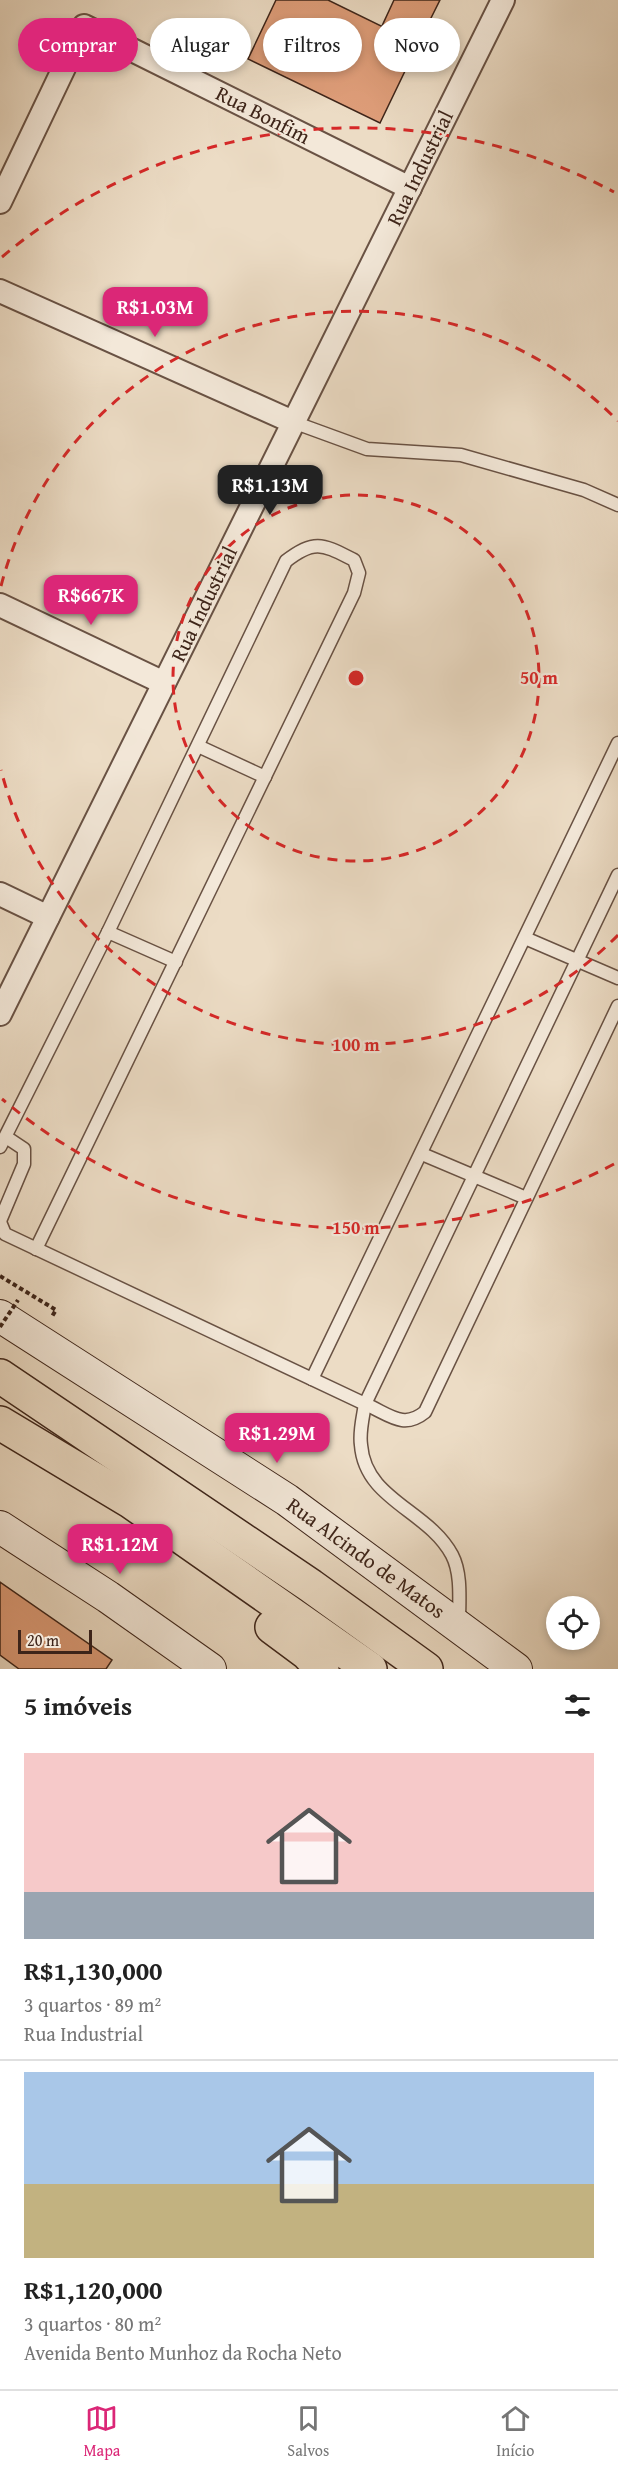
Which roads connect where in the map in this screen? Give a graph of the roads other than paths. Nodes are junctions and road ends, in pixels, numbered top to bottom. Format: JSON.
{"nodes":[{"id":1,"x":503,"y":0,"type":"edge"},
{"id":2,"x":410,"y":188,"type":"junction"},
{"id":3,"x":0,"y":202,"type":"edge"},
{"id":4,"x":0,"y":291,"type":"edge"},
{"id":5,"x":293,"y":422,"type":"junction"},
{"id":6,"x":618,"y":505,"type":"edge"},
{"id":7,"x":0,"y":605,"type":"edge"},
{"id":8,"x":164,"y":683,"type":"junction"},
{"id":9,"x":618,"y":743,"type":"edge"},
{"id":10,"x":198,"y":746,"type":"junction"},
{"id":11,"x":265,"y":777,"type":"junction"},
{"id":12,"x":618,"y":875,"type":"edge"},
{"id":13,"x":0,"y":894,"type":"edge"},
{"id":14,"x":48,"y":917,"type":"junction"},
{"id":15,"x":108,"y":932,"type":"junction"},
{"id":16,"x":525,"y":938,"type":"junction"},
{"id":17,"x":176,"y":962,"type":"junction"},
{"id":18,"x":577,"y":962,"type":"junction"},
{"id":19,"x":618,"y":978,"type":"edge"},
{"id":20,"x":618,"y":1006,"type":"edge"},
{"id":21,"x":0,"y":1014,"type":"edge"},
{"id":22,"x":3,"y":1142,"type":"edge"},
{"id":23,"x":422,"y":1154,"type":"junction"},
{"id":24,"x":473,"y":1175,"type":"junction"},
{"id":25,"x":526,"y":1198,"type":"junction"},
{"id":26,"x":0,"y":1222,"type":"edge"},
{"id":27,"x":36,"y":1249,"type":"junction"},
{"id":28,"x":9,"y":1308,"type":"edge"},
{"id":29,"x":0,"y":1376,"type":"edge"},
{"id":30,"x":312,"y":1379,"type":"junction"},
{"id":31,"x":365,"y":1404,"type":"junction"},
{"id":32,"x":0,"y":1423,"type":"edge"},
{"id":33,"x":130,"y":1501,"type":"junction"},
{"id":34,"x":0,"y":1527,"type":"edge"},
{"id":35,"x":459,"y":1627,"type":"junction"},
{"id":36,"x":210,"y":1669,"type":"edge"},
{"id":37,"x":322,"y":1669,"type":"edge"},
{"id":38,"x":370,"y":1669,"type":"edge"},
{"id":39,"x":426,"y":1669,"type":"edge"},
{"id":40,"x":516,"y":1669,"type":"edge"}],
"edges":[{"from":1,"to":2,"type":"street","name":"Rua Industrial"},
{"from":2,"to":3,"type":"street","name":"Rua Bonfim"},
{"from":2,"to":5,"type":"street","name":"Rua Industrial"},
{"from":4,"to":5,"type":"street"},
{"from":5,"to":6,"type":"lane"},
{"from":5,"to":8,"type":"street","name":"Rua Industrial"},
{"from":7,"to":8,"type":"street"},
{"from":8,"to":14,"type":"street","name":"Rua Industrial"},
{"from":9,"to":16,"type":"lane"},
{"from":10,"to":11,"type":"lane"},
{"from":10,"to":11,"type":"lane"},
{"from":10,"to":15,"type":"lane"},
{"from":11,"to":17,"type":"lane"},
{"from":12,"to":18,"type":"lane"},
{"from":13,"to":14,"type":"street"},
{"from":14,"to":21,"type":"street","name":"Rua Industrial"},
{"from":15,"to":17,"type":"lane"},
{"from":15,"to":22,"type":"lane"},
{"from":16,"to":18,"type":"lane"},
{"from":16,"to":23,"type":"lane"},
{"from":17,"to":27,"type":"lane"},
{"from":18,"to":19,"type":"lane"},
{"from":18,"to":24,"type":"lane"},
{"from":20,"to":25,"type":"lane"},
{"from":22,"to":26,"type":"lane"},
{"from":23,"to":24,"type":"lane"},
{"from":23,"to":30,"type":"lane"},
{"from":24,"to":25,"type":"lane"},
{"from":24,"to":31,"type":"lane"},
{"from":25,"to":31,"type":"lane"},
{"from":26,"to":27,"type":"lane"},
{"from":27,"to":30,"type":"lane"},
{"from":28,"to":35,"type":"main road","name":"Rua Alcindo de Matos"},
{"from":29,"to":39,"type":"highway"},
{"from":30,"to":31,"type":"lane"},
{"from":31,"to":35,"type":"lane"},
{"from":32,"to":33,"type":"highway"},
{"from":33,"to":37,"type":"highway"},
{"from":33,"to":38,"type":"highway"},
{"from":34,"to":36,"type":"main road"},
{"from":35,"to":40,"type":"main road","name":"Rua Alcindo de Matos"}]}
